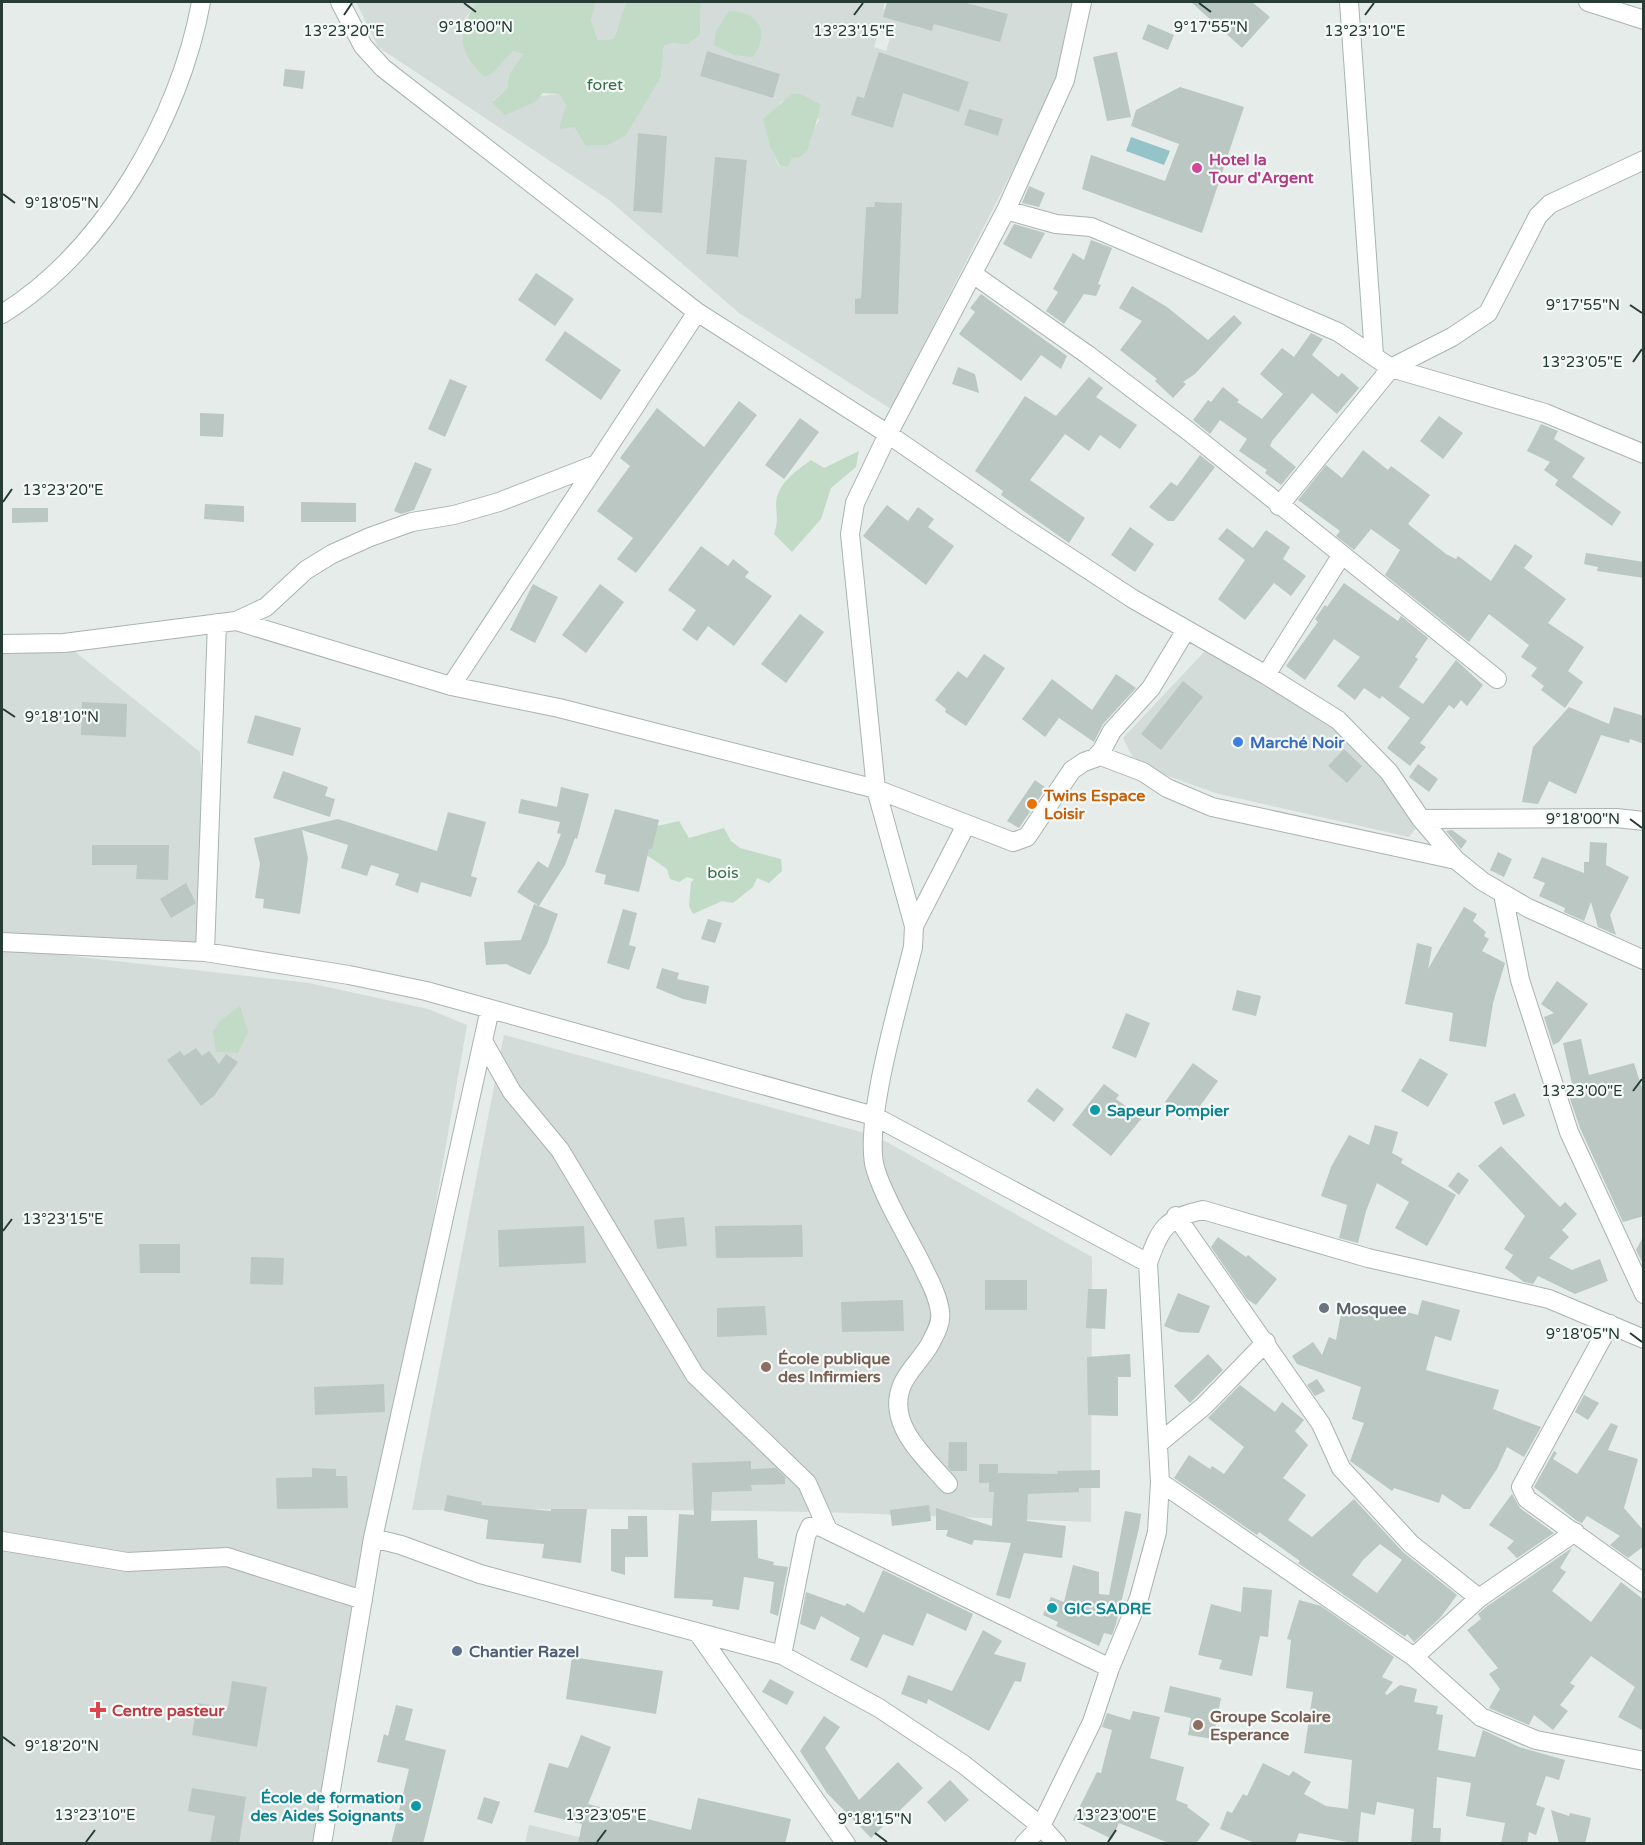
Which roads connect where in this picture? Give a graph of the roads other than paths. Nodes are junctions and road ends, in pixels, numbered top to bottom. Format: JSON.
{"nodes":[{"id":1,"x":201,"y":2,"type":"edge"},
{"id":2,"x":340,"y":2,"type":"edge"},
{"id":3,"x":1082,"y":2,"type":"edge"},
{"id":4,"x":1349,"y":2,"type":"edge"},
{"id":5,"x":1588,"y":2,"type":"edge"},
{"id":6,"x":1644,"y":20,"type":"edge"},
{"id":7,"x":1644,"y":160,"type":"edge"},
{"id":8,"x":1006,"y":210,"type":"junction"},
{"id":9,"x":973,"y":274,"type":"junction"},
{"id":10,"x":697,"y":312,"type":"junction"},
{"id":11,"x":2,"y":314,"type":"edge"},
{"id":12,"x":1374,"y":355,"type":"junction"},
{"id":13,"x":1391,"y":368,"type":"junction"},
{"id":14,"x":888,"y":434,"type":"junction"},
{"id":15,"x":1644,"y":454,"type":"edge"},
{"id":16,"x":597,"y":464,"type":"junction"},
{"id":17,"x":1279,"y":506,"type":"junction"},
{"id":18,"x":1341,"y":556,"type":"junction"},
{"id":19,"x":236,"y":621,"type":"junction"},
{"id":20,"x":217,"y":623,"type":"junction"},
{"id":21,"x":1186,"y":630,"type":"junction"},
{"id":22,"x":2,"y":644,"type":"edge"},
{"id":23,"x":1266,"y":675,"type":"junction"},
{"id":24,"x":1497,"y":679,"type":"dead end"},
{"id":25,"x":451,"y":686,"type":"junction"},
{"id":26,"x":1098,"y":755,"type":"junction"},
{"id":27,"x":876,"y":789,"type":"junction"},
{"id":28,"x":1420,"y":819,"type":"junction"},
{"id":29,"x":1644,"y":821,"type":"edge"},
{"id":30,"x":966,"y":825,"type":"junction"},
{"id":31,"x":1456,"y":860,"type":"junction"},
{"id":32,"x":1503,"y":894,"type":"junction"},
{"id":33,"x":914,"y":926,"type":"junction"},
{"id":34,"x":2,"y":942,"type":"edge"},
{"id":35,"x":205,"y":952,"type":"junction"},
{"id":36,"x":1644,"y":960,"type":"edge"},
{"id":37,"x":490,"y":1009,"type":"junction"},
{"id":38,"x":483,"y":1041,"type":"junction"},
{"id":39,"x":874,"y":1116,"type":"junction"},
{"id":40,"x":1176,"y":1216,"type":"junction"},
{"id":41,"x":1148,"y":1263,"type":"junction"},
{"id":42,"x":1644,"y":1294,"type":"edge"},
{"id":43,"x":1610,"y":1324,"type":"junction"},
{"id":44,"x":1644,"y":1340,"type":"edge"},
{"id":45,"x":1266,"y":1342,"type":"junction"},
{"id":46,"x":1158,"y":1444,"type":"junction"},
{"id":47,"x":1160,"y":1482,"type":"junction"},
{"id":48,"x":948,"y":1484,"type":"dead end"},
{"id":49,"x":828,"y":1530,"type":"junction"},
{"id":50,"x":1575,"y":1532,"type":"junction"},
{"id":51,"x":372,"y":1538,"type":"junction"},
{"id":52,"x":2,"y":1541,"type":"edge"},
{"id":53,"x":1644,"y":1584,"type":"edge"},
{"id":54,"x":1479,"y":1598,"type":"junction"},
{"id":55,"x":363,"y":1600,"type":"junction"},
{"id":56,"x":698,"y":1633,"type":"junction"},
{"id":57,"x":782,"y":1655,"type":"junction"},
{"id":58,"x":1413,"y":1657,"type":"junction"},
{"id":59,"x":1110,"y":1668,"type":"junction"},
{"id":60,"x":1644,"y":1761,"type":"edge"},
{"id":61,"x":1041,"y":1826,"type":"junction"},
{"id":62,"x":322,"y":1844,"type":"edge"},
{"id":63,"x":846,"y":1844,"type":"edge"},
{"id":64,"x":1024,"y":1844,"type":"edge"},
{"id":65,"x":1057,"y":1844,"type":"edge"}],
"edges":[{"from":1,"to":11,"type":"street"},
{"from":2,"to":10,"type":"street"},
{"from":3,"to":8,"type":"street"},
{"from":4,"to":12,"type":"street"},
{"from":5,"to":6,"type":"street"},
{"from":7,"to":13,"type":"street"},
{"from":8,"to":9,"type":"street"},
{"from":8,"to":12,"type":"street"},
{"from":9,"to":14,"type":"street"},
{"from":9,"to":17,"type":"street"},
{"from":10,"to":14,"type":"street"},
{"from":10,"to":16,"type":"street"},
{"from":12,"to":13,"type":"street"},
{"from":13,"to":15,"type":"street"},
{"from":13,"to":17,"type":"street"},
{"from":14,"to":21,"type":"street"},
{"from":14,"to":27,"type":"street"},
{"from":16,"to":19,"type":"street"},
{"from":16,"to":25,"type":"street"},
{"from":17,"to":18,"type":"street"},
{"from":18,"to":23,"type":"street"},
{"from":18,"to":24,"type":"street"},
{"from":19,"to":20,"type":"street"},
{"from":19,"to":25,"type":"street"},
{"from":20,"to":22,"type":"street"},
{"from":20,"to":35,"type":"street"},
{"from":21,"to":23,"type":"street"},
{"from":21,"to":26,"type":"street"},
{"from":23,"to":28,"type":"street"},
{"from":25,"to":27,"type":"street"},
{"from":26,"to":30,"type":"street"},
{"from":26,"to":31,"type":"street"},
{"from":27,"to":30,"type":"street"},
{"from":27,"to":33,"type":"street"},
{"from":28,"to":29,"type":"street"},
{"from":28,"to":31,"type":"street"},
{"from":30,"to":33,"type":"street"},
{"from":31,"to":32,"type":"street"},
{"from":32,"to":36,"type":"street"},
{"from":32,"to":42,"type":"street"},
{"from":33,"to":39,"type":"street"},
{"from":34,"to":35,"type":"street"},
{"from":35,"to":37,"type":"street"},
{"from":37,"to":38,"type":"street"},
{"from":37,"to":39,"type":"street"},
{"from":38,"to":49,"type":"street"},
{"from":38,"to":51,"type":"street"},
{"from":39,"to":41,"type":"street"},
{"from":39,"to":48,"type":"street"},
{"from":40,"to":41,"type":"street"},
{"from":40,"to":43,"type":"street"},
{"from":40,"to":45,"type":"street"},
{"from":41,"to":46,"type":"street"},
{"from":43,"to":44,"type":"street"},
{"from":43,"to":50,"type":"street"},
{"from":45,"to":46,"type":"street"},
{"from":45,"to":54,"type":"street"},
{"from":46,"to":47,"type":"street"},
{"from":47,"to":58,"type":"street"},
{"from":47,"to":59,"type":"street"},
{"from":49,"to":57,"type":"street"},
{"from":49,"to":59,"type":"street"},
{"from":50,"to":53,"type":"street"},
{"from":50,"to":54,"type":"street"},
{"from":51,"to":55,"type":"street"},
{"from":51,"to":56,"type":"street"},
{"from":52,"to":55,"type":"street"},
{"from":54,"to":58,"type":"street"},
{"from":55,"to":62,"type":"street"},
{"from":56,"to":57,"type":"street"},
{"from":56,"to":63,"type":"street"},
{"from":57,"to":61,"type":"street"},
{"from":58,"to":60,"type":"street"},
{"from":59,"to":61,"type":"street"},
{"from":61,"to":64,"type":"street"},
{"from":61,"to":65,"type":"street"}]}
